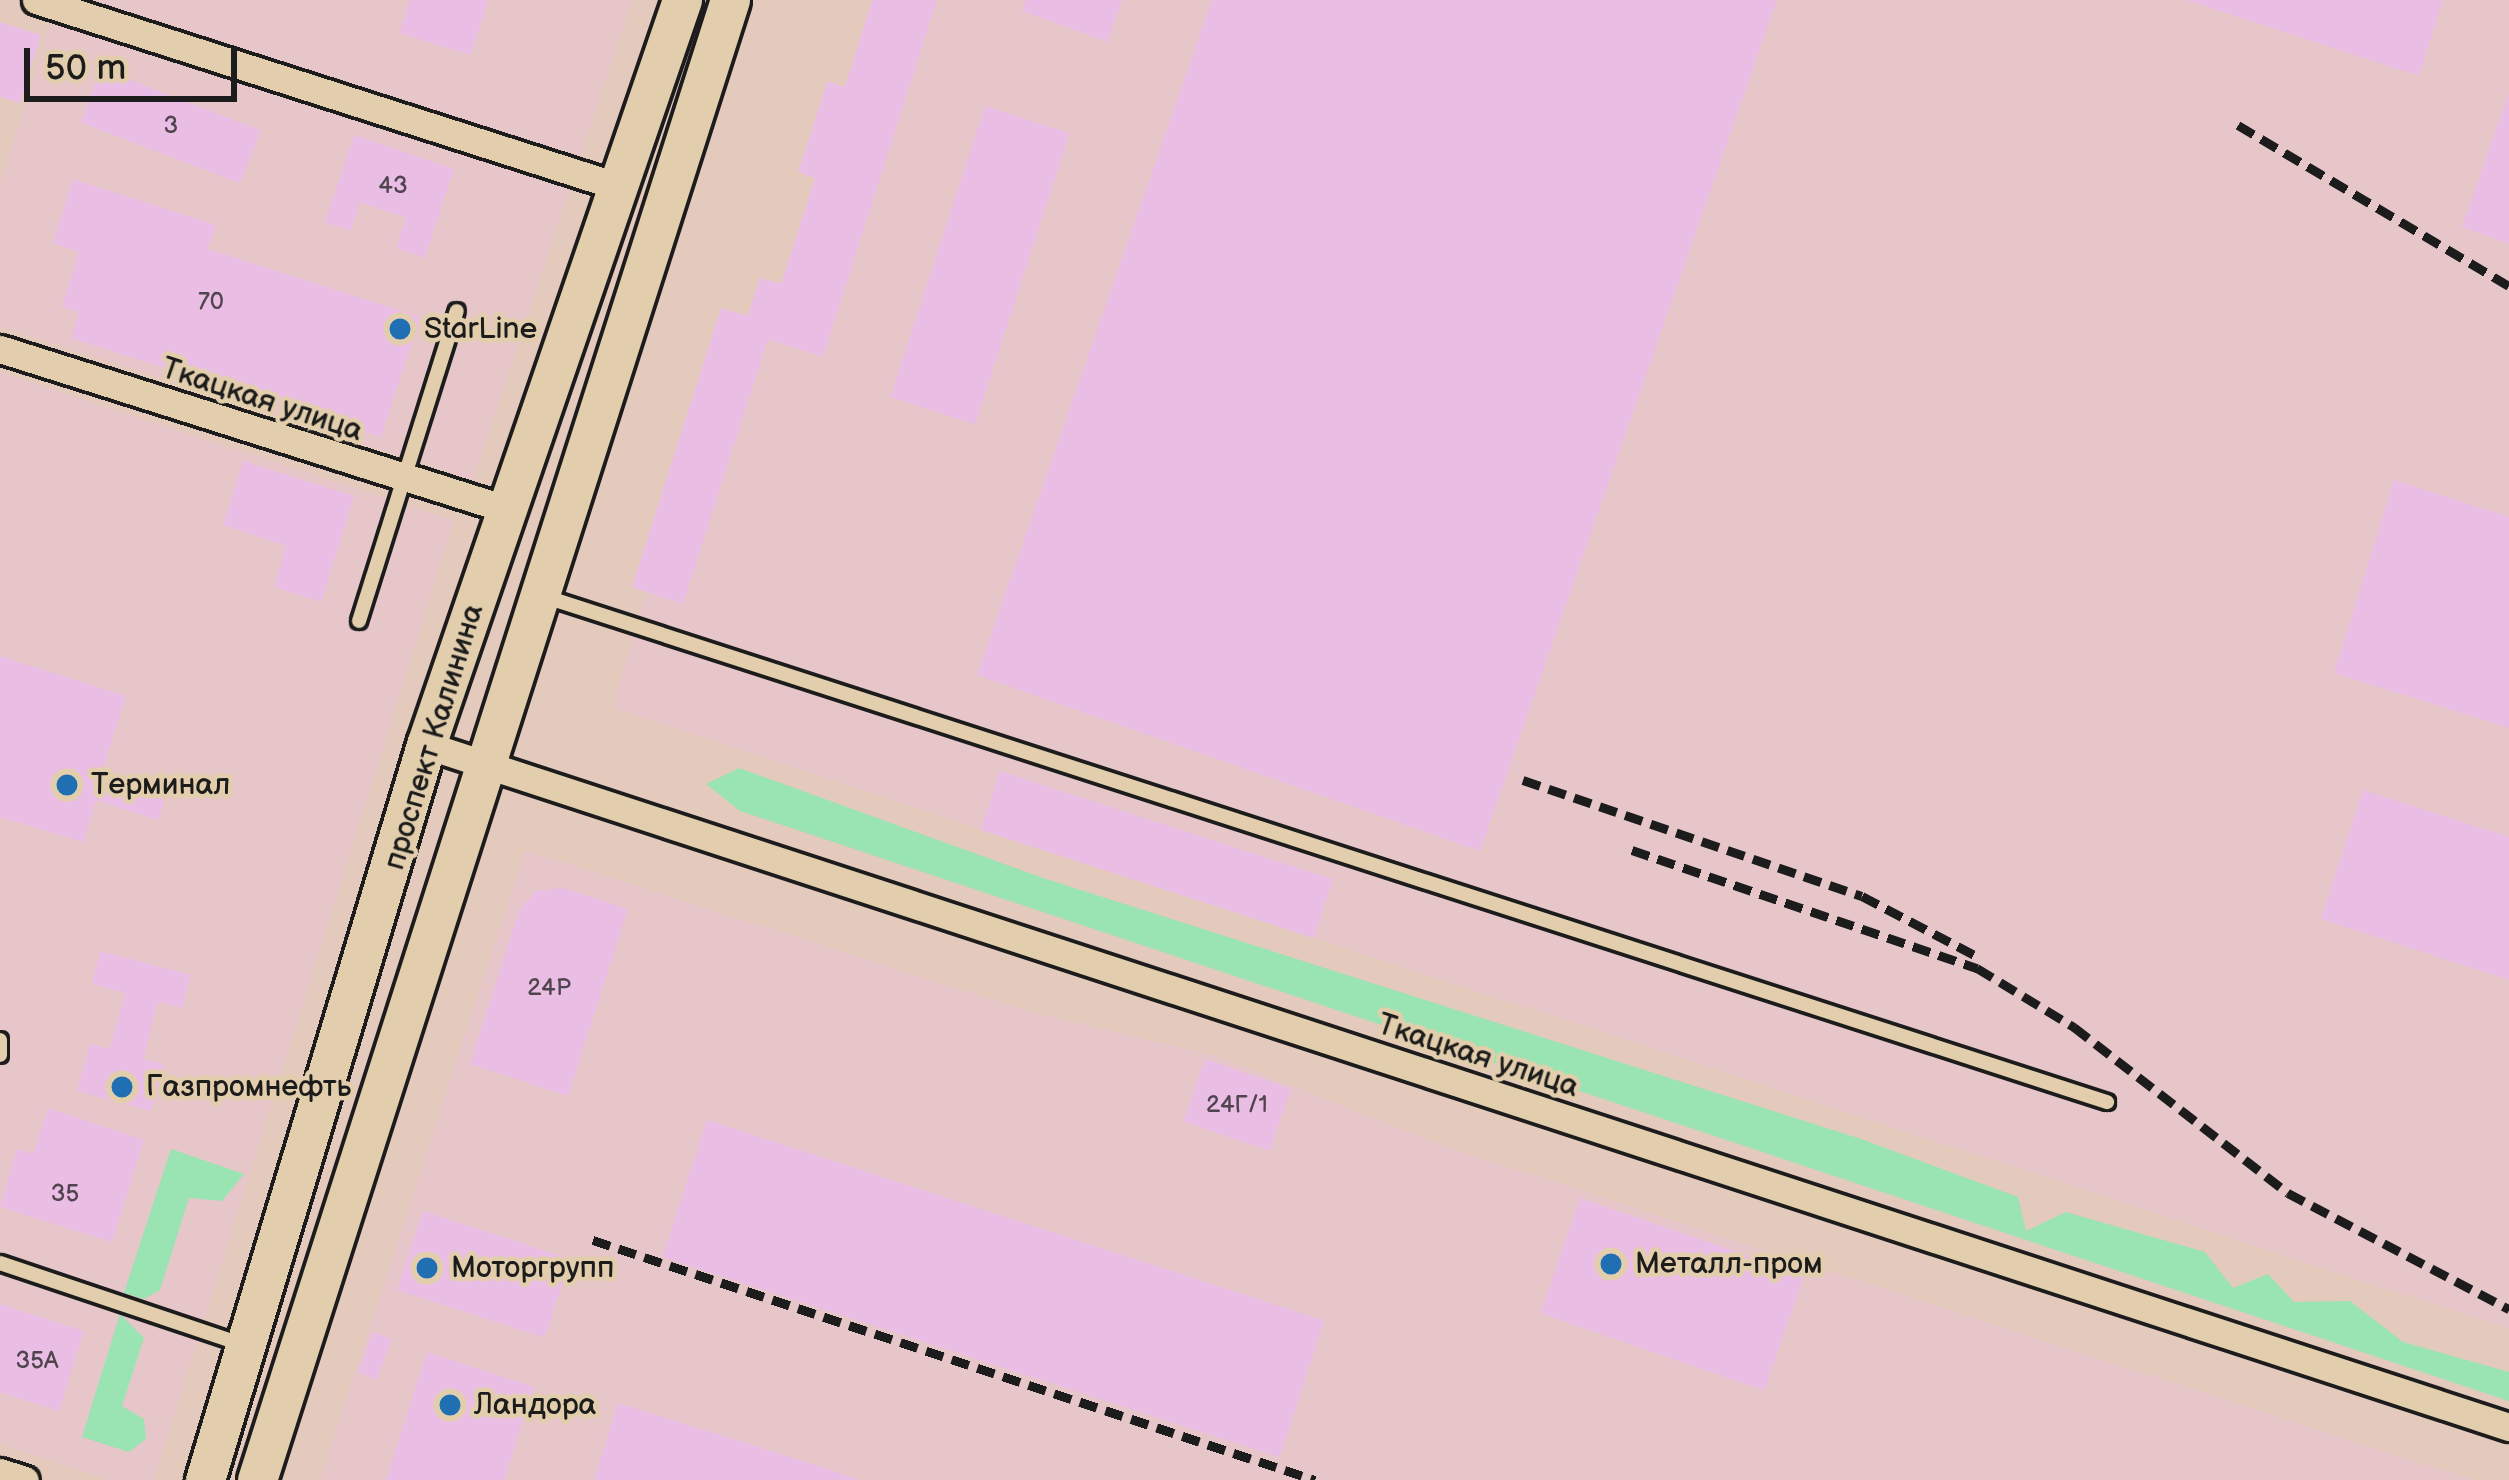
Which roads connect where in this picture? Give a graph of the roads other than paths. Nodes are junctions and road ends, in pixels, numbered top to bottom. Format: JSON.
{"nodes":[{"id":1,"x":37,"y":0,"type":"edge"},
{"id":2,"x":682,"y":0,"type":"edge"},
{"id":3,"x":730,"y":0,"type":"edge"},
{"id":4,"x":620,"y":187,"type":"junction"},
{"id":5,"x":457,"y":311,"type":"dead end"},
{"id":6,"x":0,"y":349,"type":"edge"},
{"id":7,"x":403,"y":482,"type":"junction"},
{"id":8,"x":506,"y":509,"type":"junction"},
{"id":9,"x":557,"y":532,"type":"junction"},
{"id":10,"x":538,"y":594,"type":"junction"},
{"id":11,"x":359,"y":620,"type":"dead end"},
{"id":12,"x":426,"y":745,"type":"junction"},
{"id":13,"x":487,"y":766,"type":"junction"},
{"id":14,"x":0,"y":1040,"type":"edge"},
{"id":15,"x":0,"y":1055,"type":"edge"},
{"id":16,"x":2107,"y":1102,"type":"dead end"},
{"id":17,"x":0,"y":1263,"type":"edge"},
{"id":18,"x":242,"y":1345,"type":"junction"},
{"id":19,"x":2509,"y":1427,"type":"edge"},
{"id":20,"x":0,"y":1472,"type":"edge"},
{"id":21,"x":25,"y":1480,"type":"edge"},
{"id":22,"x":205,"y":1480,"type":"edge"},
{"id":23,"x":257,"y":1480,"type":"edge"}],
"edges":[{"from":1,"to":4,"type":"street"},
{"from":2,"to":4,"type":"main road","name":"проспект Калинина"},
{"from":3,"to":9,"type":"main road","name":"проспект Калинина"},
{"from":4,"to":8,"type":"main road","name":"проспект Калинина"},
{"from":5,"to":7,"type":"lane"},
{"from":6,"to":7,"type":"street","name":"Ткацкая улица"},
{"from":7,"to":8,"type":"street","name":"Ткацкая улица"},
{"from":7,"to":11,"type":"lane"},
{"from":8,"to":9,"type":"main road"},
{"from":8,"to":12,"type":"main road","name":"проспект Калинина"},
{"from":9,"to":10,"type":"main road","name":"проспект Калинина"},
{"from":10,"to":13,"type":"main road","name":"проспект Калинина"},
{"from":10,"to":16,"type":"lane"},
{"from":12,"to":13,"type":"street","name":"Ткацкая улица"},
{"from":12,"to":18,"type":"main road","name":"проспект Калинина"},
{"from":13,"to":19,"type":"street","name":"Ткацкая улица"},
{"from":13,"to":23,"type":"main road","name":"проспект Калинина"},
{"from":14,"to":15,"type":"lane"},
{"from":17,"to":18,"type":"lane"},
{"from":18,"to":22,"type":"main road","name":"проспект Калинина"},
{"from":20,"to":21,"type":"street"}]}
